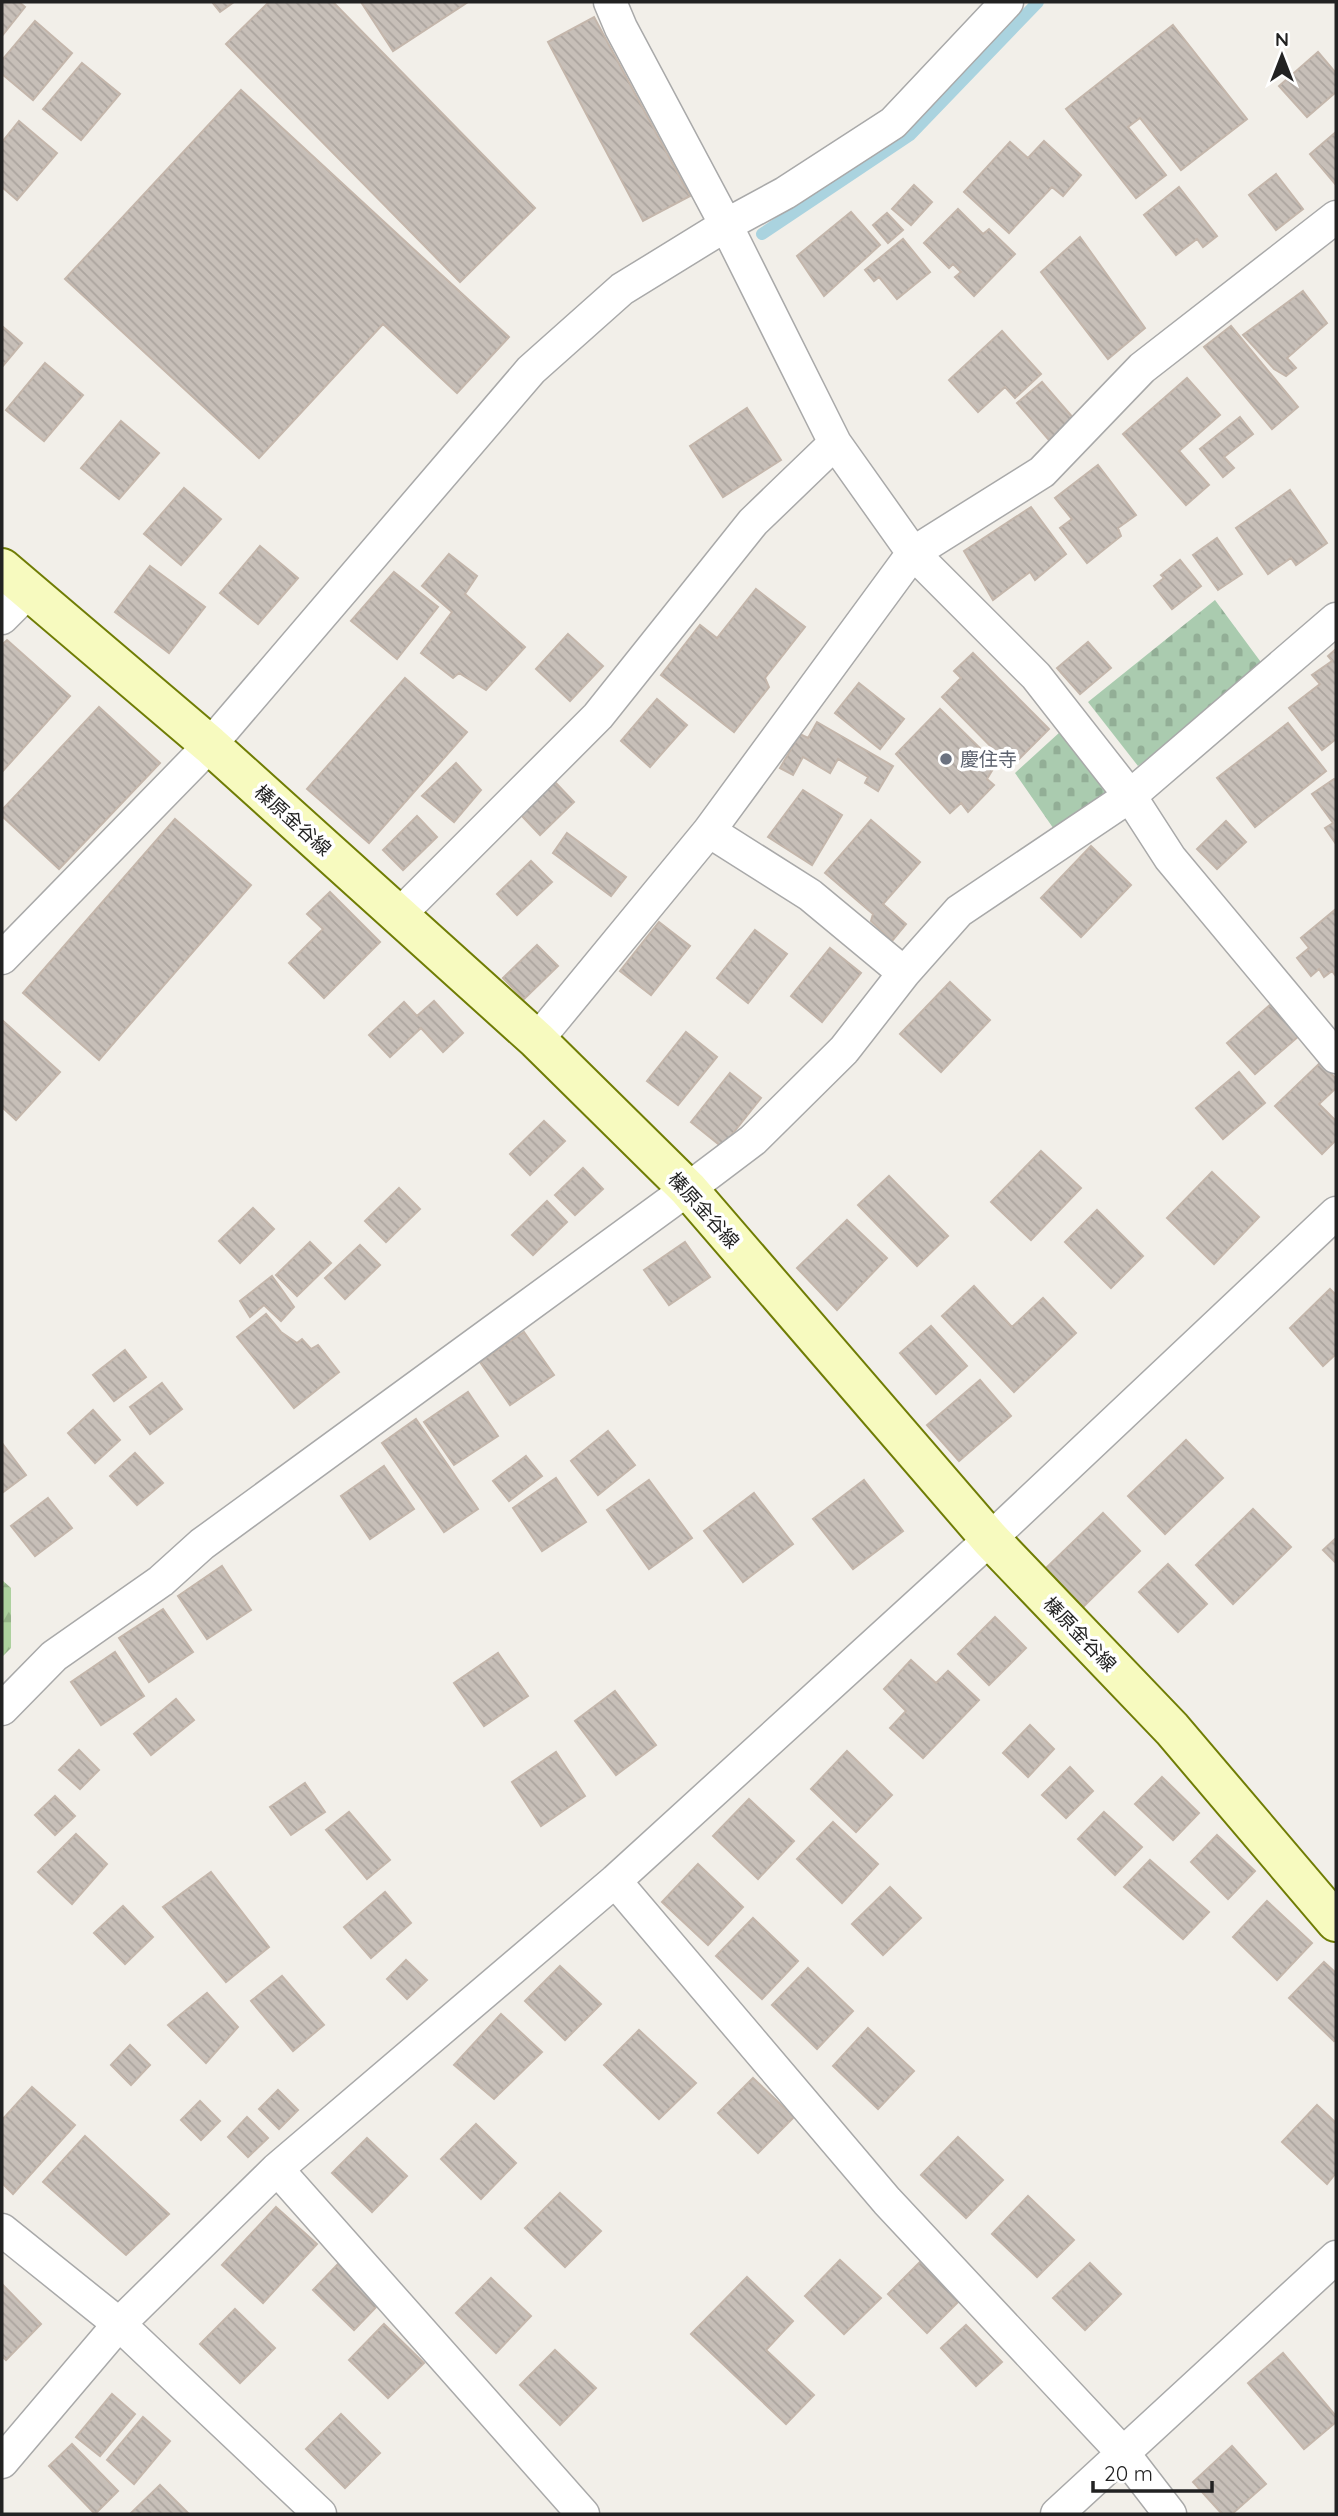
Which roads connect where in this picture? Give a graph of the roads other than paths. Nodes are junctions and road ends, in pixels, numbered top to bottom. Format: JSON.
{"nodes":[{"id":1,"x":610,"y":2,"type":"edge"},
{"id":2,"x":1007,"y":2,"type":"edge"},
{"id":3,"x":1336,"y":217,"type":"edge"},
{"id":4,"x":726,"y":225,"type":"junction"},
{"id":5,"x":835,"y":443,"type":"junction"},
{"id":6,"x":913,"y":553,"type":"junction"},
{"id":7,"x":10,"y":593,"type":"edge"},
{"id":8,"x":1336,"y":619,"type":"edge"},
{"id":9,"x":210,"y":745,"type":"junction"},
{"id":10,"x":1130,"y":796,"type":"junction"},
{"id":11,"x":709,"y":831,"type":"junction"},
{"id":12,"x":398,"y":916,"type":"junction"},
{"id":13,"x":2,"y":958,"type":"edge"},
{"id":14,"x":904,"y":974,"type":"junction"},
{"id":15,"x":537,"y":1040,"type":"junction"},
{"id":16,"x":1336,"y":1056,"type":"edge"},
{"id":17,"x":688,"y":1189,"type":"junction"},
{"id":18,"x":1336,"y":1213,"type":"edge"},
{"id":19,"x":990,"y":1539,"type":"junction"},
{"id":20,"x":2,"y":1709,"type":"edge"},
{"id":21,"x":615,"y":1881,"type":"junction"},
{"id":22,"x":1336,"y":1922,"type":"edge"},
{"id":23,"x":277,"y":2169,"type":"junction"},
{"id":24,"x":2,"y":2230,"type":"edge"},
{"id":25,"x":1336,"y":2257,"type":"edge"},
{"id":26,"x":119,"y":2324,"type":"junction"},
{"id":27,"x":1123,"y":2453,"type":"junction"},
{"id":28,"x":2,"y":2462,"type":"edge"},
{"id":29,"x":320,"y":2514,"type":"edge"},
{"id":30,"x":583,"y":2514,"type":"edge"},
{"id":31,"x":1056,"y":2514,"type":"edge"},
{"id":32,"x":1170,"y":2514,"type":"edge"}],
"edges":[{"from":1,"to":4,"type":"street"},
{"from":2,"to":4,"type":"street"},
{"from":3,"to":6,"type":"street"},
{"from":4,"to":5,"type":"street"},
{"from":4,"to":9,"type":"street"},
{"from":5,"to":6,"type":"street"},
{"from":5,"to":12,"type":"street"},
{"from":6,"to":10,"type":"street"},
{"from":6,"to":11,"type":"street"},
{"from":7,"to":9,"type":"main road","name":"榛原金谷線"},
{"from":8,"to":10,"type":"street"},
{"from":9,"to":12,"type":"main road","name":"榛原金谷線"},
{"from":9,"to":13,"type":"street"},
{"from":10,"to":14,"type":"street"},
{"from":10,"to":16,"type":"street"},
{"from":11,"to":14,"type":"street"},
{"from":11,"to":15,"type":"street"},
{"from":12,"to":15,"type":"main road","name":"榛原金谷線"},
{"from":14,"to":17,"type":"street"},
{"from":15,"to":17,"type":"main road","name":"榛原金谷線"},
{"from":17,"to":19,"type":"main road","name":"榛原金谷線"},
{"from":17,"to":20,"type":"street"},
{"from":18,"to":19,"type":"street"},
{"from":19,"to":21,"type":"street"},
{"from":19,"to":22,"type":"main road","name":"榛原金谷線"},
{"from":21,"to":23,"type":"street"},
{"from":21,"to":27,"type":"street"},
{"from":23,"to":26,"type":"street"},
{"from":23,"to":30,"type":"street"},
{"from":24,"to":26,"type":"street"},
{"from":25,"to":27,"type":"street"},
{"from":26,"to":28,"type":"street"},
{"from":26,"to":29,"type":"street"},
{"from":27,"to":31,"type":"street"},
{"from":27,"to":32,"type":"street"}]}
